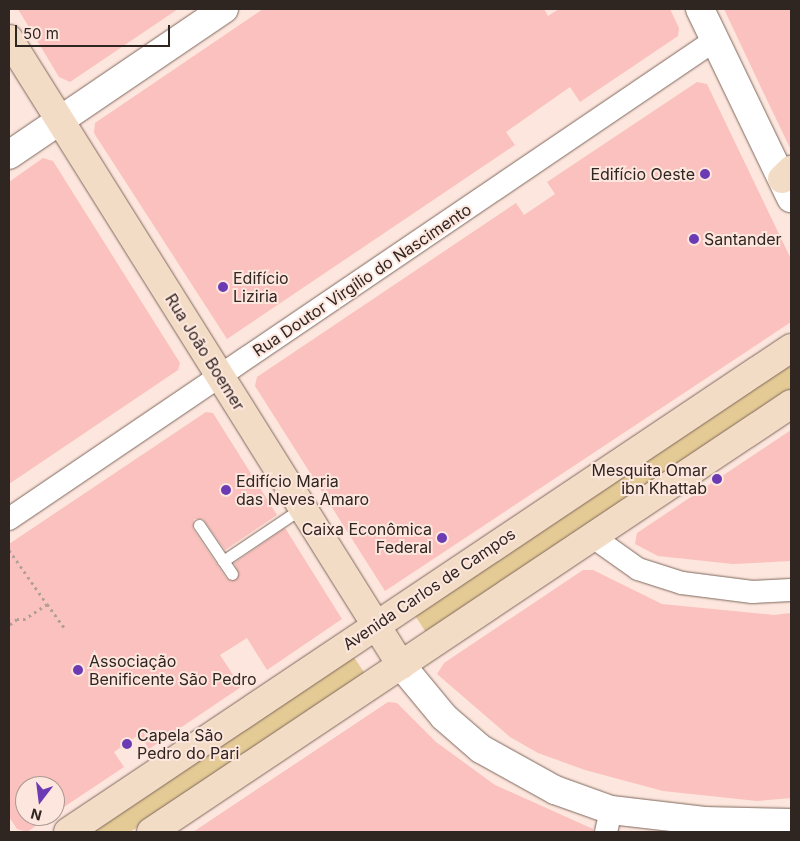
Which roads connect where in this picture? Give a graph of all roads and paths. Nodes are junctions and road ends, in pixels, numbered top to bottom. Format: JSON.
{"nodes":[{"id":1,"x":224,"y":9,"type":"edge"},
{"id":2,"x":700,"y":9,"type":"edge"},
{"id":3,"x":9,"y":39,"type":"edge"},
{"id":4,"x":715,"y":40,"type":"junction"},
{"id":5,"x":60,"y":121,"type":"junction"},
{"id":6,"x":9,"y":156,"type":"edge"},
{"id":7,"x":788,"y":183,"type":"edge"},
{"id":8,"x":791,"y":348,"type":"edge"},
{"id":9,"x":220,"y":376,"type":"junction"},
{"id":10,"x":791,"y":404,"type":"edge"},
{"id":11,"x":302,"y":508,"type":"junction"},
{"id":12,"x":9,"y":519,"type":"edge"},
{"id":13,"x":199,"y":525,"type":"dead end"},
{"id":14,"x":593,"y":536,"type":"junction"},
{"id":15,"x":9,"y":550,"type":"edge"},
{"id":16,"x":223,"y":561,"type":"junction"},
{"id":17,"x":232,"y":574,"type":"dead end"},
{"id":18,"x":791,"y":590,"type":"edge"},
{"id":19,"x":47,"y":604,"type":"junction"},
{"id":20,"x":9,"y":625,"type":"edge"},
{"id":21,"x":376,"y":626,"type":"junction"},
{"id":22,"x":64,"y":628,"type":"dead end"},
{"id":23,"x":401,"y":665,"type":"junction"},
{"id":24,"x":608,"y":821,"type":"edge"},
{"id":25,"x":791,"y":823,"type":"edge"},
{"id":26,"x":68,"y":832,"type":"edge"},
{"id":27,"x":151,"y":832,"type":"edge"}],
"edges":[{"from":1,"to":5,"type":"street"},
{"from":2,"to":4,"type":"street"},
{"from":3,"to":5,"type":"main road","name":"Rua João Boemer"},
{"from":4,"to":7,"type":"street"},
{"from":4,"to":9,"type":"street","name":"Rua Doutor Virgílio do Nascimento"},
{"from":5,"to":6,"type":"street"},
{"from":5,"to":9,"type":"main road","name":"Rua João Boemer"},
{"from":8,"to":21,"type":"main road","name":"Avenida Carlos de Campos"},
{"from":9,"to":11,"type":"main road","name":"Rua João Boemer"},
{"from":9,"to":12,"type":"street","name":"Rua Doutor Virgílio do Nascimento"},
{"from":10,"to":14,"type":"main road"},
{"from":11,"to":16,"type":"lane"},
{"from":11,"to":21,"type":"main road","name":"Rua João Boemer"},
{"from":13,"to":16,"type":"lane"},
{"from":14,"to":18,"type":"street"},
{"from":14,"to":23,"type":"main road"},
{"from":15,"to":19,"type":"path"},
{"from":16,"to":17,"type":"lane"},
{"from":19,"to":20,"type":"path"},
{"from":19,"to":22,"type":"path"},
{"from":21,"to":23,"type":"main road","name":"Rua João Boemer"},
{"from":21,"to":26,"type":"main road","name":"Avenida Carlos de Campos"},
{"from":23,"to":24,"type":"street"},
{"from":23,"to":27,"type":"main road"},
{"from":24,"to":25,"type":"street"}]}
